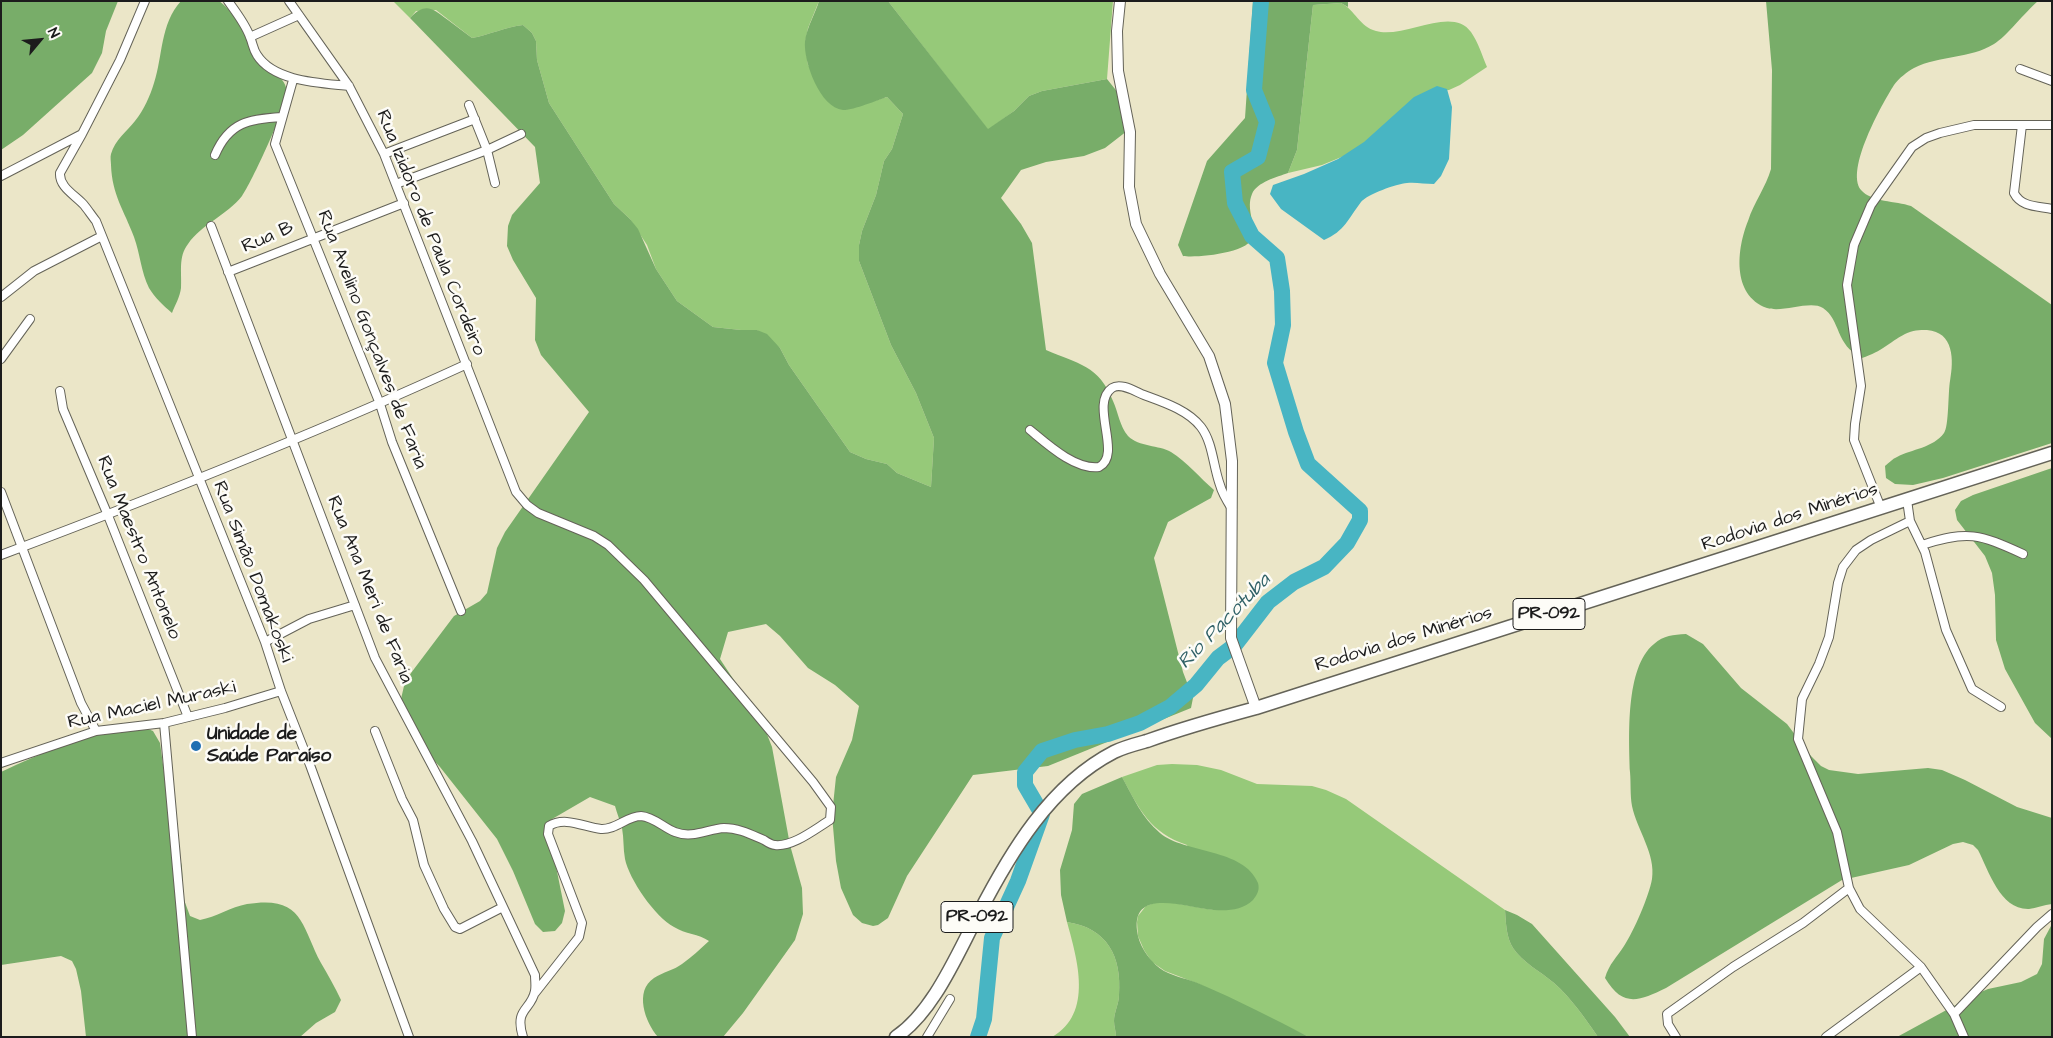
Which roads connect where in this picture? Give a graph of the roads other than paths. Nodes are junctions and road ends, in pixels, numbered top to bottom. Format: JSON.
{"nodes":[{"id":1,"x":145,"y":1,"type":"edge"},
{"id":2,"x":228,"y":1,"type":"edge"},
{"id":3,"x":289,"y":1,"type":"edge"},
{"id":4,"x":1120,"y":1,"type":"edge"},
{"id":5,"x":299,"y":15,"type":"junction"},
{"id":6,"x":250,"y":37,"type":"junction"},
{"id":7,"x":2020,"y":70,"type":"dead end"},
{"id":8,"x":293,"y":80,"type":"junction"},
{"id":9,"x":2052,"y":81,"type":"edge"},
{"id":10,"x":349,"y":86,"type":"junction"},
{"id":11,"x":469,"y":105,"type":"dead end"},
{"id":12,"x":282,"y":117,"type":"junction"},
{"id":13,"x":475,"y":119,"type":"junction"},
{"id":14,"x":2022,"y":125,"type":"junction"},
{"id":15,"x":2052,"y":125,"type":"edge"},
{"id":16,"x":82,"y":134,"type":"junction"},
{"id":17,"x":522,"y":134,"type":"dead end"},
{"id":18,"x":487,"y":150,"type":"junction"},
{"id":19,"x":384,"y":154,"type":"junction"},
{"id":20,"x":215,"y":155,"type":"dead end"},
{"id":21,"x":1,"y":176,"type":"edge"},
{"id":22,"x":494,"y":183,"type":"dead end"},
{"id":23,"x":396,"y":184,"type":"junction"},
{"id":24,"x":404,"y":203,"type":"junction"},
{"id":25,"x":2052,"y":209,"type":"edge"},
{"id":26,"x":211,"y":226,"type":"dead end"},
{"id":27,"x":102,"y":236,"type":"junction"},
{"id":28,"x":314,"y":237,"type":"junction"},
{"id":29,"x":228,"y":272,"type":"junction"},
{"id":30,"x":1,"y":297,"type":"edge"},
{"id":31,"x":30,"y":319,"type":"dead end"},
{"id":32,"x":1,"y":360,"type":"edge"},
{"id":33,"x":467,"y":364,"type":"junction"},
{"id":34,"x":60,"y":391,"type":"dead end"},
{"id":35,"x":380,"y":404,"type":"junction"},
{"id":36,"x":1030,"y":430,"type":"dead end"},
{"id":37,"x":291,"y":441,"type":"junction"},
{"id":38,"x":2052,"y":453,"type":"edge"},
{"id":39,"x":198,"y":477,"type":"junction"},
{"id":40,"x":1,"y":492,"type":"edge"},
{"id":41,"x":1907,"y":500,"type":"junction"},
{"id":42,"x":1881,"y":508,"type":"junction"},
{"id":43,"x":1232,"y":509,"type":"junction"},
{"id":44,"x":108,"y":513,"type":"junction"},
{"id":45,"x":1910,"y":521,"type":"junction"},
{"id":46,"x":1922,"y":545,"type":"junction"},
{"id":47,"x":22,"y":547,"type":"junction"},
{"id":48,"x":2023,"y":554,"type":"dead end"},
{"id":49,"x":1,"y":555,"type":"edge"},
{"id":50,"x":355,"y":605,"type":"junction"},
{"id":51,"x":461,"y":610,"type":"dead end"},
{"id":52,"x":265,"y":642,"type":"junction"},
{"id":53,"x":281,"y":691,"type":"junction"},
{"id":54,"x":2001,"y":707,"type":"dead end"},
{"id":55,"x":1256,"y":708,"type":"junction"},
{"id":56,"x":188,"y":717,"type":"junction"},
{"id":57,"x":164,"y":723,"type":"junction"},
{"id":58,"x":96,"y":731,"type":"junction"},
{"id":59,"x":375,"y":732,"type":"dead end"},
{"id":60,"x":1,"y":763,"type":"edge"},
{"id":61,"x":1849,"y":888,"type":"junction"},
{"id":62,"x":503,"y":907,"type":"junction"},
{"id":63,"x":2052,"y":914,"type":"edge"},
{"id":64,"x":1921,"y":967,"type":"junction"},
{"id":65,"x":535,"y":993,"type":"junction"},
{"id":66,"x":950,"y":999,"type":"dead end"},
{"id":67,"x":1954,"y":1014,"type":"junction"},
{"id":68,"x":192,"y":1037,"type":"edge"},
{"id":69,"x":409,"y":1037,"type":"edge"},
{"id":70,"x":523,"y":1037,"type":"edge"},
{"id":71,"x":896,"y":1037,"type":"edge"},
{"id":72,"x":927,"y":1037,"type":"edge"},
{"id":73,"x":1676,"y":1037,"type":"edge"},
{"id":74,"x":1826,"y":1037,"type":"edge"},
{"id":75,"x":1964,"y":1037,"type":"edge"}],
"edges":[{"from":1,"to":16,"type":"street"},
{"from":2,"to":6,"type":"street"},
{"from":3,"to":5,"type":"street","name":"Rua Izidoro de Paula Cordeiro"},
{"from":4,"to":43,"type":"street"},
{"from":5,"to":6,"type":"street"},
{"from":5,"to":10,"type":"street","name":"Rua Izidoro de Paula Cordeiro"},
{"from":6,"to":8,"type":"street"},
{"from":7,"to":9,"type":"street"},
{"from":8,"to":10,"type":"street"},
{"from":8,"to":12,"type":"street","name":"Rua Avelino Gonçalves de Faria"},
{"from":10,"to":19,"type":"street","name":"Rua Izidoro de Paula Cordeiro"},
{"from":11,"to":13,"type":"street"},
{"from":12,"to":20,"type":"street"},
{"from":12,"to":28,"type":"street","name":"Rua Avelino Gonçalves de Faria"},
{"from":13,"to":18,"type":"street"},
{"from":13,"to":19,"type":"street"},
{"from":14,"to":15,"type":"street"},
{"from":14,"to":25,"type":"street"},
{"from":14,"to":42,"type":"street"},
{"from":16,"to":21,"type":"street"},
{"from":16,"to":27,"type":"street","name":"Rua Simão Domakoski"},
{"from":17,"to":18,"type":"street"},
{"from":18,"to":22,"type":"street"},
{"from":18,"to":23,"type":"street"},
{"from":19,"to":23,"type":"street","name":"Rua Izidoro de Paula Cordeiro"},
{"from":23,"to":24,"type":"street","name":"Rua Izidoro de Paula Cordeiro"},
{"from":24,"to":28,"type":"street","name":"Rua B"},
{"from":24,"to":33,"type":"street","name":"Rua Izidoro de Paula Cordeiro"},
{"from":26,"to":29,"type":"street","name":"Rua Ana Meri de Faria"},
{"from":27,"to":30,"type":"street"},
{"from":27,"to":39,"type":"street","name":"Rua Simão Domakoski"},
{"from":28,"to":29,"type":"street","name":"Rua B"},
{"from":28,"to":35,"type":"street","name":"Rua Avelino Gonçalves de Faria"},
{"from":29,"to":37,"type":"street","name":"Rua Ana Meri de Faria"},
{"from":31,"to":32,"type":"street"},
{"from":33,"to":35,"type":"street"},
{"from":33,"to":65,"type":"street","name":"Rua Izidoro de Paula Cordeiro"},
{"from":34,"to":44,"type":"street","name":"Rua Maestro Antonelo"},
{"from":35,"to":37,"type":"street"},
{"from":35,"to":51,"type":"street","name":"Rua Avelino Gonçalves de Faria"},
{"from":36,"to":43,"type":"street"},
{"from":37,"to":39,"type":"street"},
{"from":37,"to":50,"type":"street","name":"Rua Ana Meri de Faria"},
{"from":38,"to":41,"type":"main road","name":"Rodovia dos Minérios","number":"PR-092"},
{"from":39,"to":44,"type":"street"},
{"from":39,"to":52,"type":"street","name":"Rua Simão Domakoski"},
{"from":40,"to":47,"type":"street"},
{"from":41,"to":42,"type":"main road","name":"Rodovia dos Minérios","number":"PR-092"},
{"from":41,"to":45,"type":"street"},
{"from":42,"to":55,"type":"main road","name":"Rodovia dos Minérios","number":"PR-092"},
{"from":43,"to":55,"type":"street"},
{"from":44,"to":47,"type":"street"},
{"from":44,"to":56,"type":"street","name":"Rua Maestro Antonelo"},
{"from":45,"to":46,"type":"street"},
{"from":45,"to":61,"type":"street"},
{"from":46,"to":48,"type":"street"},
{"from":46,"to":54,"type":"street"},
{"from":47,"to":49,"type":"street"},
{"from":47,"to":58,"type":"street"},
{"from":50,"to":52,"type":"street"},
{"from":50,"to":62,"type":"street","name":"Rua Ana Meri de Faria"},
{"from":52,"to":53,"type":"street","name":"Rua Simão Domakoski"},
{"from":53,"to":56,"type":"street","name":"Rua Maciel Muraski"},
{"from":53,"to":69,"type":"street","name":"Rua Simão Domakoski"},
{"from":55,"to":71,"type":"main road","name":"Rodovia dos Minérios","number":"PR-092"},
{"from":56,"to":57,"type":"street","name":"Rua Maciel Muraski"},
{"from":57,"to":58,"type":"street","name":"Rua Maciel Muraski"},
{"from":57,"to":68,"type":"street"},
{"from":58,"to":60,"type":"street","name":"Rua Maciel Muraski"},
{"from":59,"to":62,"type":"street"},
{"from":61,"to":64,"type":"street"},
{"from":61,"to":73,"type":"street"},
{"from":62,"to":65,"type":"street","name":"Rua Ana Meri de Faria"},
{"from":63,"to":67,"type":"street"},
{"from":64,"to":67,"type":"street"},
{"from":64,"to":74,"type":"street"},
{"from":65,"to":70,"type":"street"},
{"from":66,"to":72,"type":"street"},
{"from":67,"to":75,"type":"street"}]}
